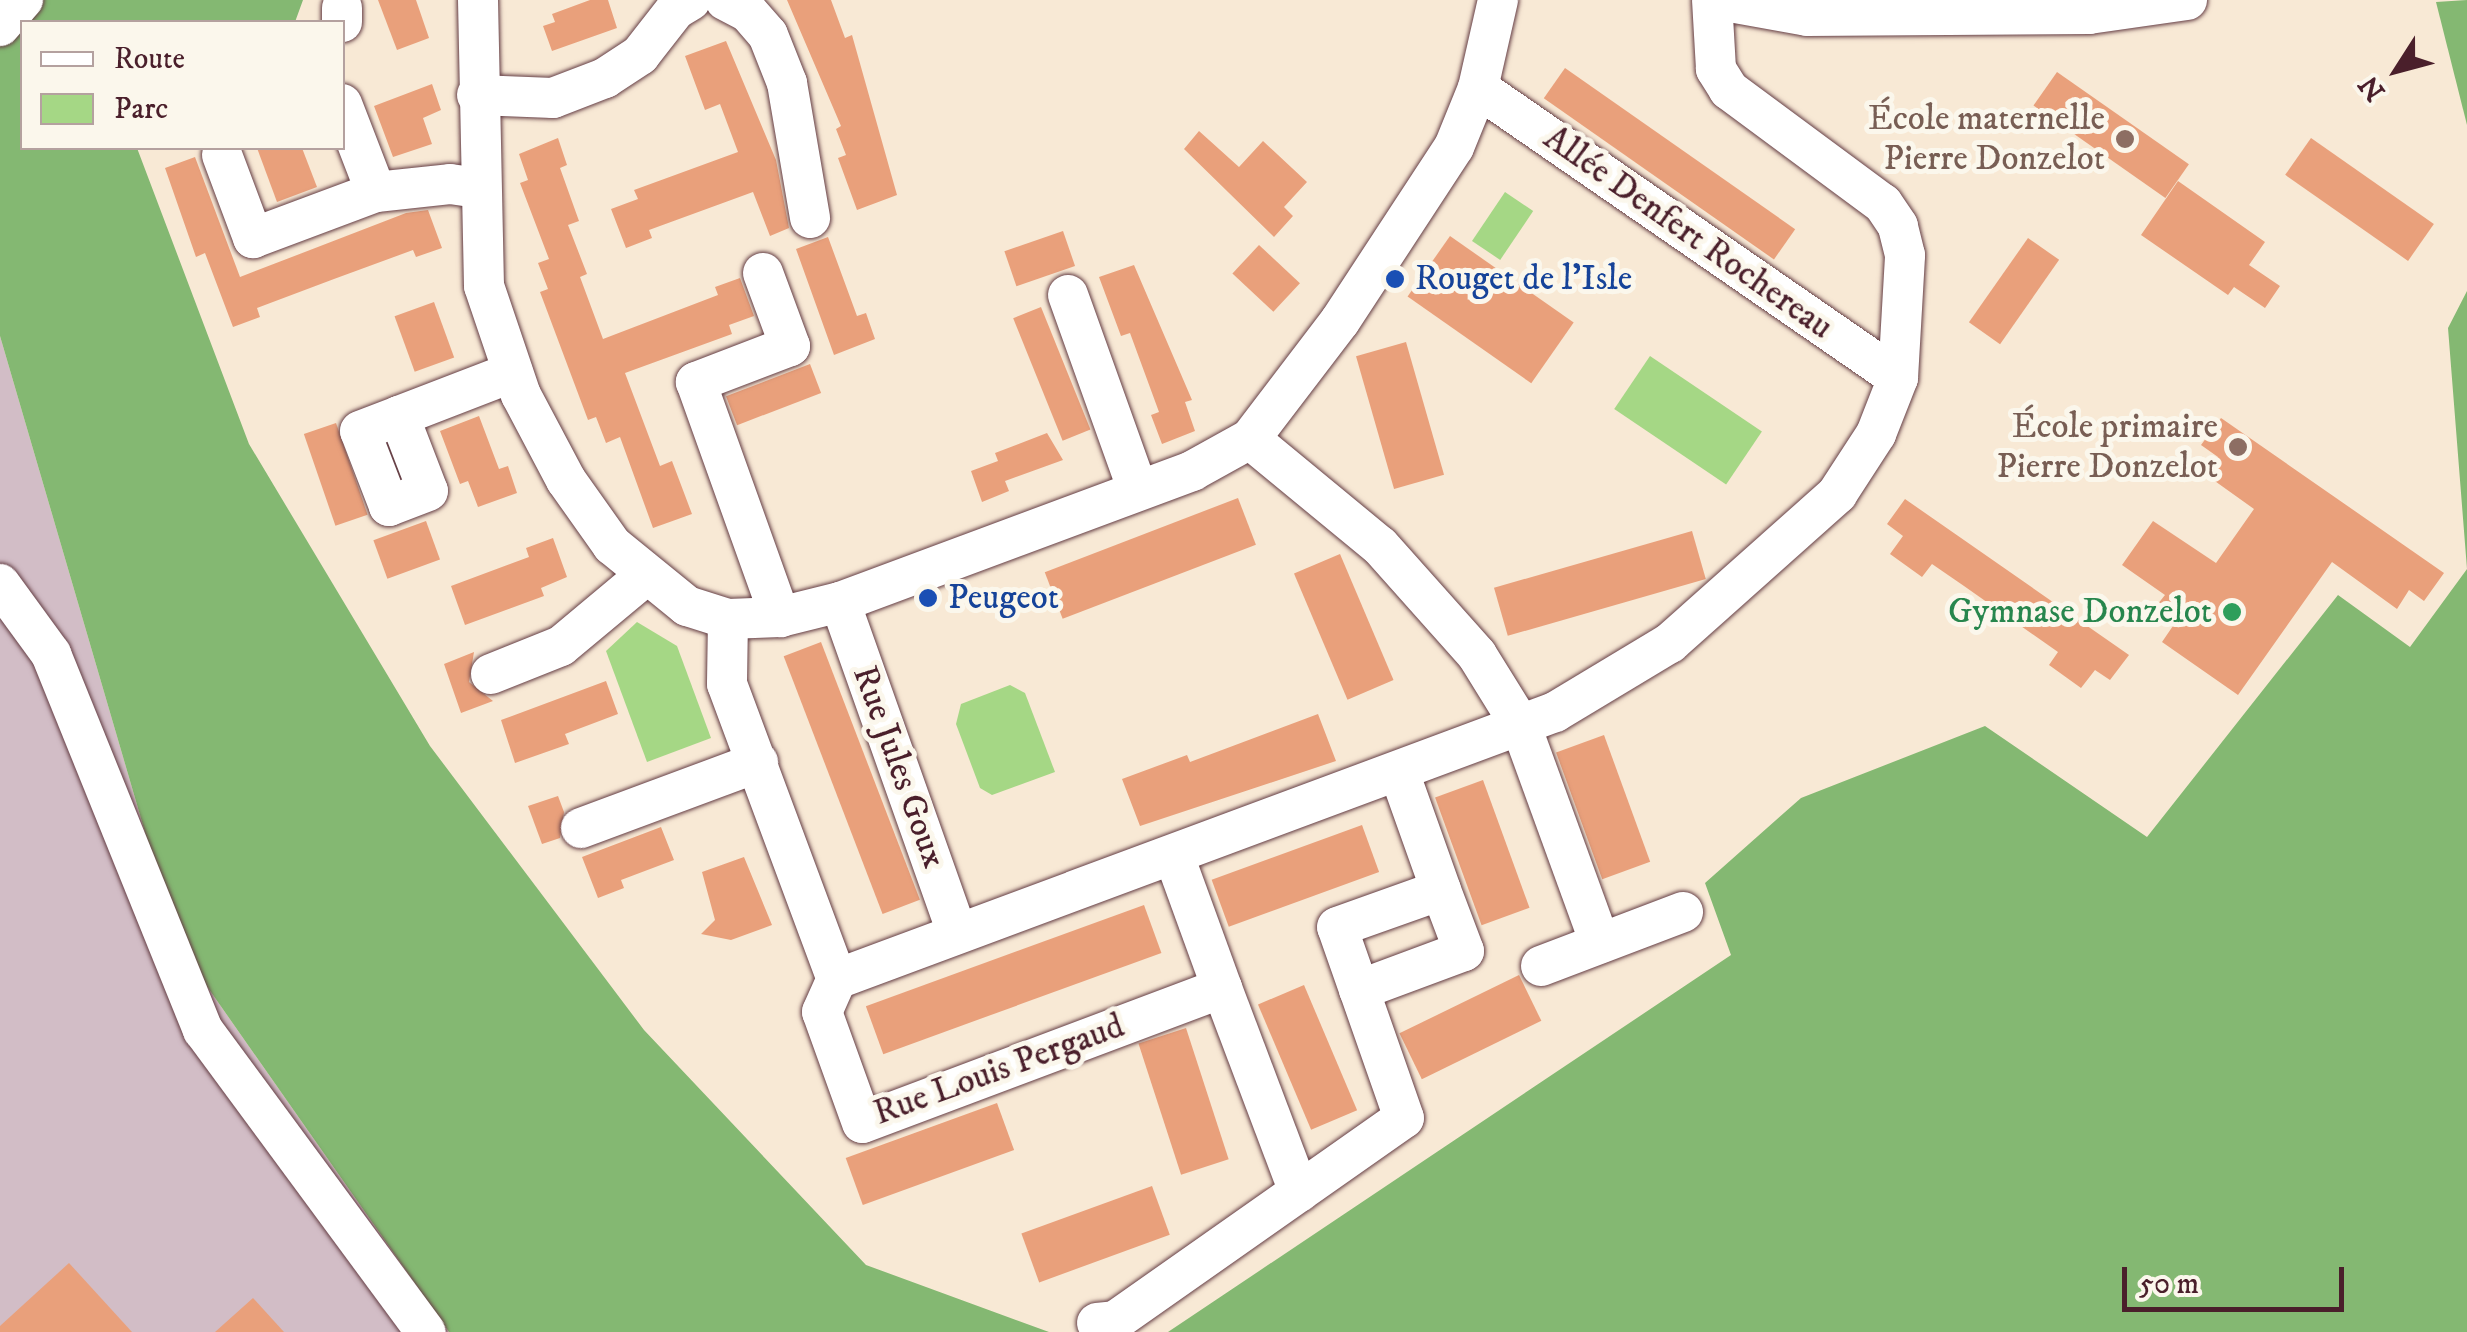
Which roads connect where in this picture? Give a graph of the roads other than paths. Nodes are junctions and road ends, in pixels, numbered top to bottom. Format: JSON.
{"nodes":[{"id":1,"x":22,"y":0,"type":"edge"},
{"id":2,"x":478,"y":0,"type":"edge"},
{"id":3,"x":691,"y":0,"type":"edge"},
{"id":4,"x":725,"y":0,"type":"edge"},
{"id":5,"x":1498,"y":0,"type":"edge"},
{"id":6,"x":1715,"y":0,"type":"edge"},
{"id":7,"x":2187,"y":0,"type":"edge"},
{"id":8,"x":0,"y":26,"type":"edge"},
{"id":9,"x":1478,"y":88,"type":"junction"},
{"id":10,"x":478,"y":95,"type":"junction"},
{"id":11,"x":345,"y":112,"type":"edge"},
{"id":12,"x":222,"y":155,"type":"dead end"},
{"id":13,"x":480,"y":188,"type":"junction"},
{"id":14,"x":376,"y":192,"type":"junction"},
{"id":15,"x":810,"y":218,"type":"dead end"},
{"id":16,"x":763,"y":273,"type":"dead end"},
{"id":17,"x":1068,"y":296,"type":"dead end"},
{"id":18,"x":513,"y":372,"type":"junction"},
{"id":19,"x":1898,"y":378,"type":"junction"},
{"id":20,"x":398,"y":416,"type":"dead end"},
{"id":21,"x":1250,"y":438,"type":"junction"},
{"id":22,"x":1138,"y":490,"type":"junction"},
{"id":23,"x":645,"y":576,"type":"junction"},
{"id":24,"x":0,"y":584,"type":"edge"},
{"id":25,"x":840,"y":602,"type":"junction"},
{"id":26,"x":780,"y":617,"type":"junction"},
{"id":27,"x":728,"y":619,"type":"junction"},
{"id":28,"x":491,"y":674,"type":"dead end"},
{"id":29,"x":1521,"y":726,"type":"junction"},
{"id":30,"x":758,"y":762,"type":"junction"},
{"id":31,"x":1398,"y":772,"type":"junction"},
{"id":32,"x":580,"y":828,"type":"dead end"},
{"id":33,"x":1174,"y":856,"type":"junction"},
{"id":34,"x":1441,"y":890,"type":"junction"},
{"id":35,"x":1682,"y":912,"type":"dead end"},
{"id":36,"x":957,"y":933,"type":"junction"},
{"id":37,"x":1600,"y":943,"type":"junction"},
{"id":38,"x":1541,"y":966,"type":"dead end"},
{"id":39,"x":837,"y":979,"type":"junction"},
{"id":40,"x":1222,"y":988,"type":"junction"},
{"id":41,"x":1359,"y":990,"type":"junction"},
{"id":42,"x":1299,"y":1192,"type":"junction"},
{"id":43,"x":1097,"y":1323,"type":"dead end"},
{"id":44,"x":426,"y":1332,"type":"edge"}],
"edges":[{"from":1,"to":8,"type":"street"},
{"from":2,"to":10,"type":"street"},
{"from":3,"to":10,"type":"street"},
{"from":4,"to":15,"type":"street"},
{"from":5,"to":9,"type":"street"},
{"from":6,"to":7,"type":"street"},
{"from":6,"to":19,"type":"street"},
{"from":9,"to":19,"type":"street","name":"Allée Denfert Rochereau"},
{"from":9,"to":21,"type":"street"},
{"from":10,"to":13,"type":"street"},
{"from":11,"to":14,"type":"street"},
{"from":12,"to":14,"type":"street"},
{"from":13,"to":14,"type":"street"},
{"from":13,"to":18,"type":"street"},
{"from":16,"to":26,"type":"street"},
{"from":17,"to":22,"type":"street"},
{"from":18,"to":20,"type":"street"},
{"from":18,"to":23,"type":"street"},
{"from":19,"to":29,"type":"street"},
{"from":21,"to":22,"type":"street"},
{"from":21,"to":29,"type":"street"},
{"from":22,"to":25,"type":"street"},
{"from":23,"to":27,"type":"street"},
{"from":23,"to":28,"type":"street"},
{"from":24,"to":44,"type":"street"},
{"from":25,"to":26,"type":"street"},
{"from":25,"to":36,"type":"street","name":"Rue Jules Goux"},
{"from":26,"to":27,"type":"street"},
{"from":27,"to":30,"type":"street"},
{"from":29,"to":31,"type":"street"},
{"from":29,"to":37,"type":"street"},
{"from":30,"to":32,"type":"street"},
{"from":30,"to":39,"type":"street"},
{"from":31,"to":33,"type":"street"},
{"from":31,"to":34,"type":"street"},
{"from":33,"to":36,"type":"street"},
{"from":33,"to":40,"type":"street"},
{"from":34,"to":41,"type":"street"},
{"from":34,"to":41,"type":"street"},
{"from":35,"to":37,"type":"street"},
{"from":36,"to":39,"type":"street"},
{"from":37,"to":38,"type":"street"},
{"from":39,"to":40,"type":"street","name":"Rue Louis Pergaud"},
{"from":40,"to":42,"type":"street"},
{"from":41,"to":42,"type":"street"},
{"from":42,"to":43,"type":"street"}]}
